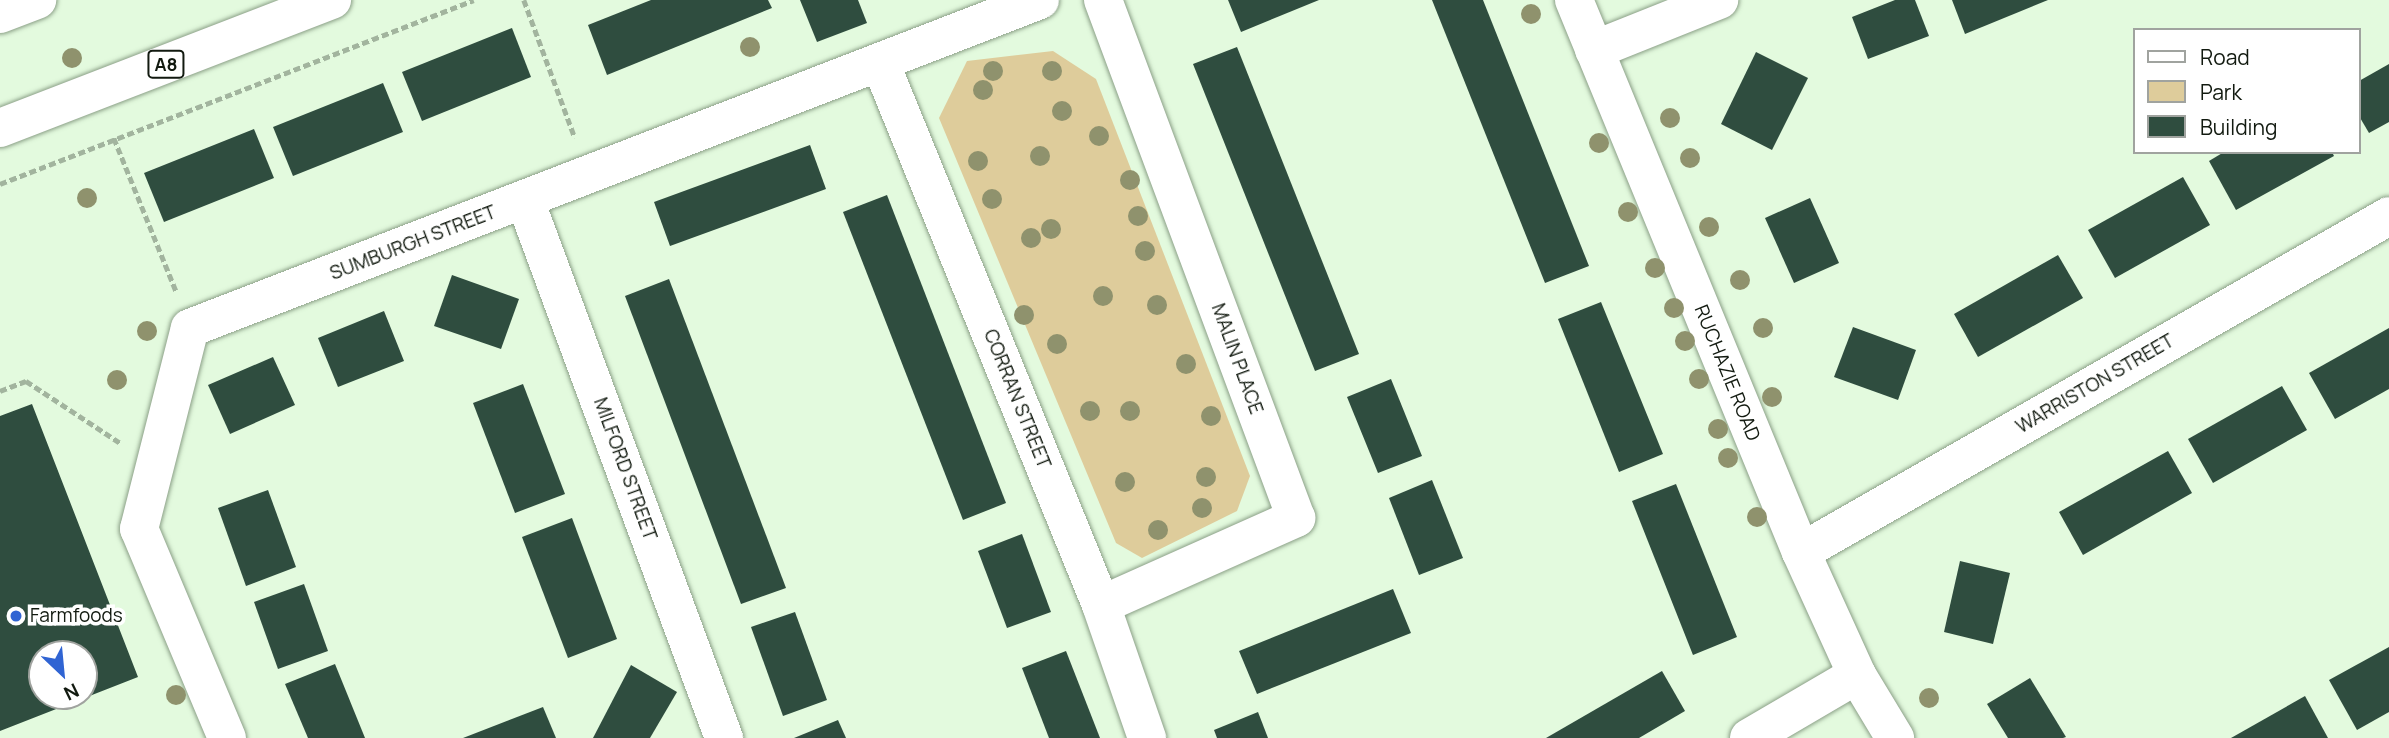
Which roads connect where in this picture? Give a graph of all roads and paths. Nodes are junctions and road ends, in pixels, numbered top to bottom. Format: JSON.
{"nodes":[{"id":1,"x":37,"y":0,"type":"edge"},
{"id":2,"x":332,"y":0,"type":"edge"},
{"id":3,"x":474,"y":0,"type":"edge"},
{"id":4,"x":524,"y":0,"type":"edge"},
{"id":5,"x":1040,"y":0,"type":"edge"},
{"id":6,"x":1103,"y":0,"type":"edge"},
{"id":7,"x":1574,"y":0,"type":"edge"},
{"id":8,"x":1719,"y":0,"type":"edge"},
{"id":9,"x":0,"y":14,"type":"edge"},
{"id":10,"x":1594,"y":50,"type":"junction"},
{"id":11,"x":880,"y":62,"type":"junction"},
{"id":12,"x":0,"y":128,"type":"edge"},
{"id":13,"x":114,"y":138,"type":"junction"},
{"id":14,"x":589,"y":175,"type":"junction"},
{"id":15,"x":0,"y":184,"type":"edge"},
{"id":16,"x":525,"y":200,"type":"junction"},
{"id":17,"x":2389,"y":216,"type":"edge"},
{"id":18,"x":190,"y":328,"type":"junction"},
{"id":19,"x":0,"y":391,"type":"edge"},
{"id":20,"x":155,"y":465,"type":"junction"},
{"id":21,"x":1801,"y":552,"type":"junction"},
{"id":22,"x":1101,"y":605,"type":"junction"},
{"id":23,"x":1857,"y":675,"type":"junction"},
{"id":24,"x":227,"y":738,"type":"edge"},
{"id":25,"x":724,"y":738,"type":"edge"},
{"id":26,"x":1147,"y":738,"type":"edge"},
{"id":27,"x":1749,"y":738,"type":"edge"},
{"id":28,"x":1895,"y":738,"type":"edge"}],
"edges":[{"from":1,"to":9,"type":"street"},
{"from":2,"to":12,"type":"street","number":"A8"},
{"from":3,"to":13,"type":"path"},
{"from":4,"to":14,"type":"path"},
{"from":5,"to":11,"type":"street","name":"SUMBURGH STREET"},
{"from":6,"to":22,"type":"street","name":"MALIN PLACE"},
{"from":7,"to":10,"type":"street","name":"RUCHAZIE ROAD"},
{"from":8,"to":10,"type":"street"},
{"from":10,"to":21,"type":"street","name":"RUCHAZIE ROAD"},
{"from":11,"to":14,"type":"street","name":"SUMBURGH STREET"},
{"from":11,"to":22,"type":"street","name":"CORRAN STREET"},
{"from":13,"to":15,"type":"path"},
{"from":13,"to":18,"type":"path"},
{"from":14,"to":16,"type":"street","name":"SUMBURGH STREET"},
{"from":16,"to":18,"type":"street","name":"SUMBURGH STREET"},
{"from":16,"to":25,"type":"street","name":"MILFORD STREET"},
{"from":17,"to":21,"type":"street","name":"WARRISTON STREET"},
{"from":18,"to":20,"type":"street"},
{"from":19,"to":20,"type":"path"},
{"from":20,"to":24,"type":"street"},
{"from":21,"to":23,"type":"street","name":"RUCHAZIE ROAD"},
{"from":22,"to":26,"type":"street","name":"CORRAN STREET"},
{"from":23,"to":27,"type":"street"},
{"from":23,"to":28,"type":"street","name":"RUCHAZIE ROAD"}]}
